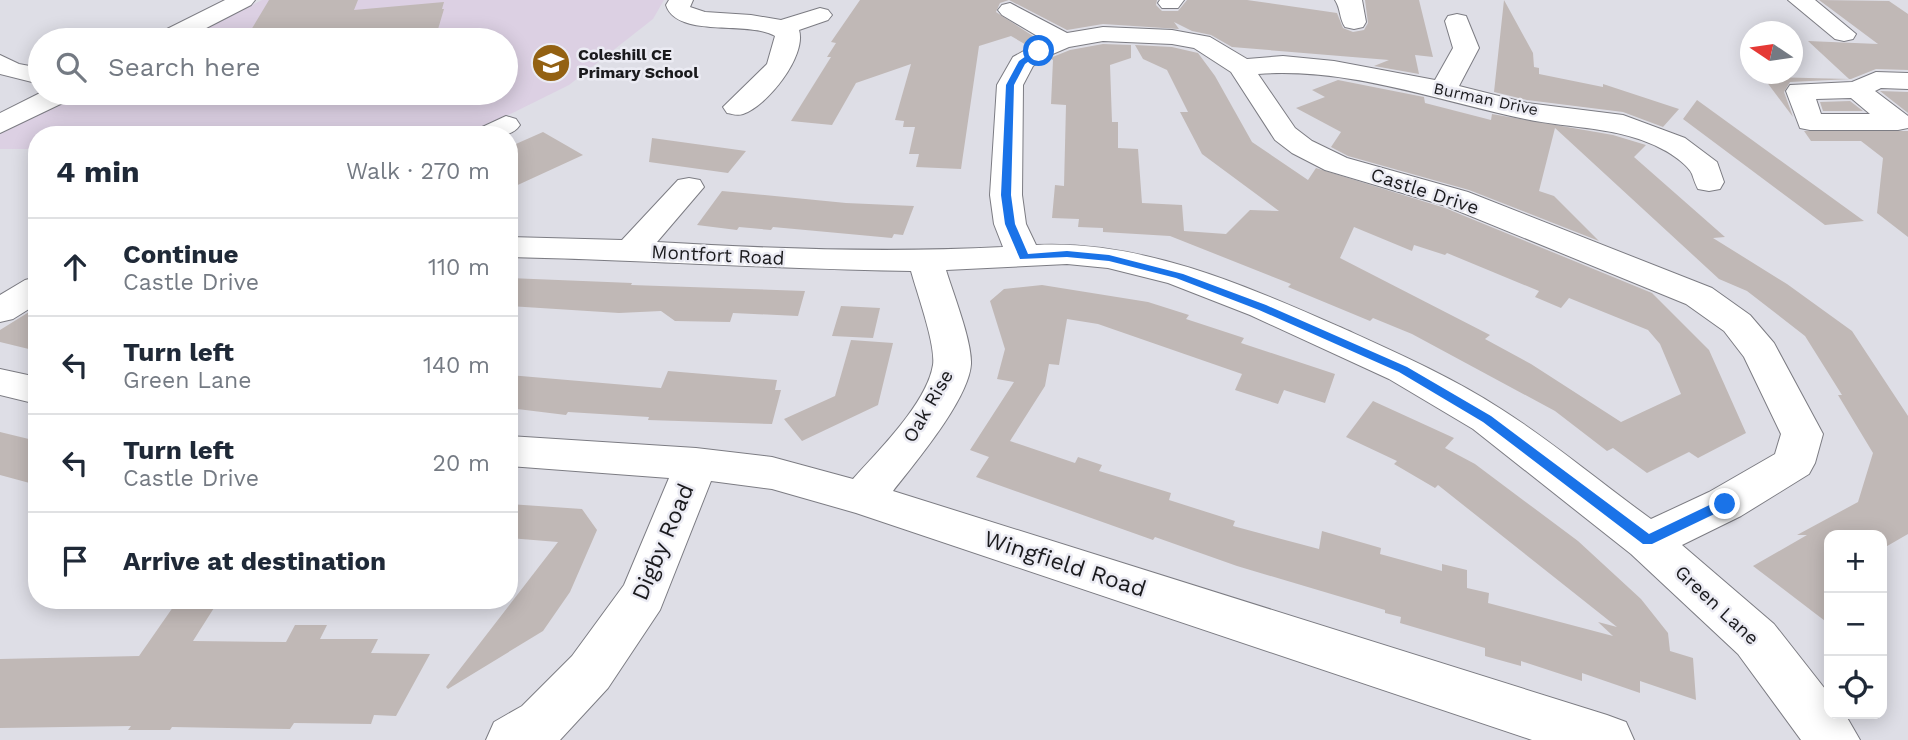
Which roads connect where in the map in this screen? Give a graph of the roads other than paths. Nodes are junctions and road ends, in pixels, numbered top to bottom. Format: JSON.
{"nodes":[{"id":1,"x":243,"y":0,"type":"edge"},
{"id":2,"x":681,"y":0,"type":"edge"},
{"id":3,"x":1800,"y":0,"type":"edge"},
{"id":4,"x":1010,"y":10,"type":"dead end"},
{"id":5,"x":820,"y":15,"type":"dead end"},
{"id":6,"x":1457,"y":21,"type":"dead end"},
{"id":7,"x":188,"y":28,"type":"edge"},
{"id":8,"x":782,"y":28,"type":"junction"},
{"id":9,"x":1844,"y":34,"type":"dead end"},
{"id":10,"x":1063,"y":41,"type":"junction"},
{"id":11,"x":0,"y":63,"type":"edge"},
{"id":12,"x":1241,"y":67,"type":"junction"},
{"id":13,"x":28,"y":74,"type":"edge"},
{"id":14,"x":1908,"y":80,"type":"edge"},
{"id":15,"x":1443,"y":90,"type":"junction"},
{"id":16,"x":1857,"y":90,"type":"dead end"},
{"id":17,"x":744,"y":93,"type":"dead end"},
{"id":18,"x":37,"y":105,"type":"edge"},
{"id":19,"x":0,"y":124,"type":"edge"},
{"id":20,"x":1709,"y":182,"type":"dead end"},
{"id":21,"x":689,"y":187,"type":"dead end"},
{"id":22,"x":518,"y":247,"type":"edge"},
{"id":23,"x":631,"y":250,"type":"junction"},
{"id":24,"x":1024,"y":257,"type":"junction"},
{"id":25,"x":926,"y":261,"type":"junction"},
{"id":26,"x":28,"y":294,"type":"edge"},
{"id":27,"x":0,"y":311,"type":"edge"},
{"id":28,"x":0,"y":382,"type":"edge"},
{"id":29,"x":28,"y":389,"type":"edge"},
{"id":30,"x":518,"y":453,"type":"edge"},
{"id":31,"x":696,"y":464,"type":"junction"},
{"id":32,"x":862,"y":498,"type":"junction"},
{"id":33,"x":1647,"y":541,"type":"junction"},
{"id":34,"x":513,"y":740,"type":"edge"},
{"id":35,"x":1607,"y":740,"type":"edge"},
{"id":36,"x":1833,"y":740,"type":"edge"}],
"edges":[{"from":1,"to":7,"type":"street"},
{"from":2,"to":8,"type":"street"},
{"from":3,"to":9,"type":"street"},
{"from":4,"to":10,"type":"street"},
{"from":5,"to":8,"type":"street"},
{"from":6,"to":15,"type":"street"},
{"from":8,"to":17,"type":"street"},
{"from":10,"to":12,"type":"street","name":"Castle Drive"},
{"from":10,"to":24,"type":"street","name":"Castle Drive"},
{"from":11,"to":13,"type":"street"},
{"from":12,"to":15,"type":"street","name":"Burman Drive"},
{"from":12,"to":33,"type":"street","name":"Castle Drive"},
{"from":14,"to":16,"type":"street"},
{"from":15,"to":20,"type":"street","name":"Burman Drive"},
{"from":18,"to":19,"type":"street"},
{"from":21,"to":23,"type":"street"},
{"from":22,"to":23,"type":"street","name":"Montfort Road"},
{"from":23,"to":25,"type":"street","name":"Montfort Road"},
{"from":24,"to":25,"type":"street","name":"Green Lane"},
{"from":24,"to":33,"type":"street","name":"Green Lane"},
{"from":25,"to":32,"type":"street","name":"Oak Rise"},
{"from":26,"to":27,"type":"street"},
{"from":28,"to":29,"type":"street"},
{"from":30,"to":31,"type":"street","name":"Wingfield Road"},
{"from":31,"to":32,"type":"street","name":"Wingfield Road"},
{"from":31,"to":34,"type":"street","name":"Digby Road"},
{"from":32,"to":35,"type":"street","name":"Wingfield Road"},
{"from":33,"to":36,"type":"street","name":"Green Lane"}]}
